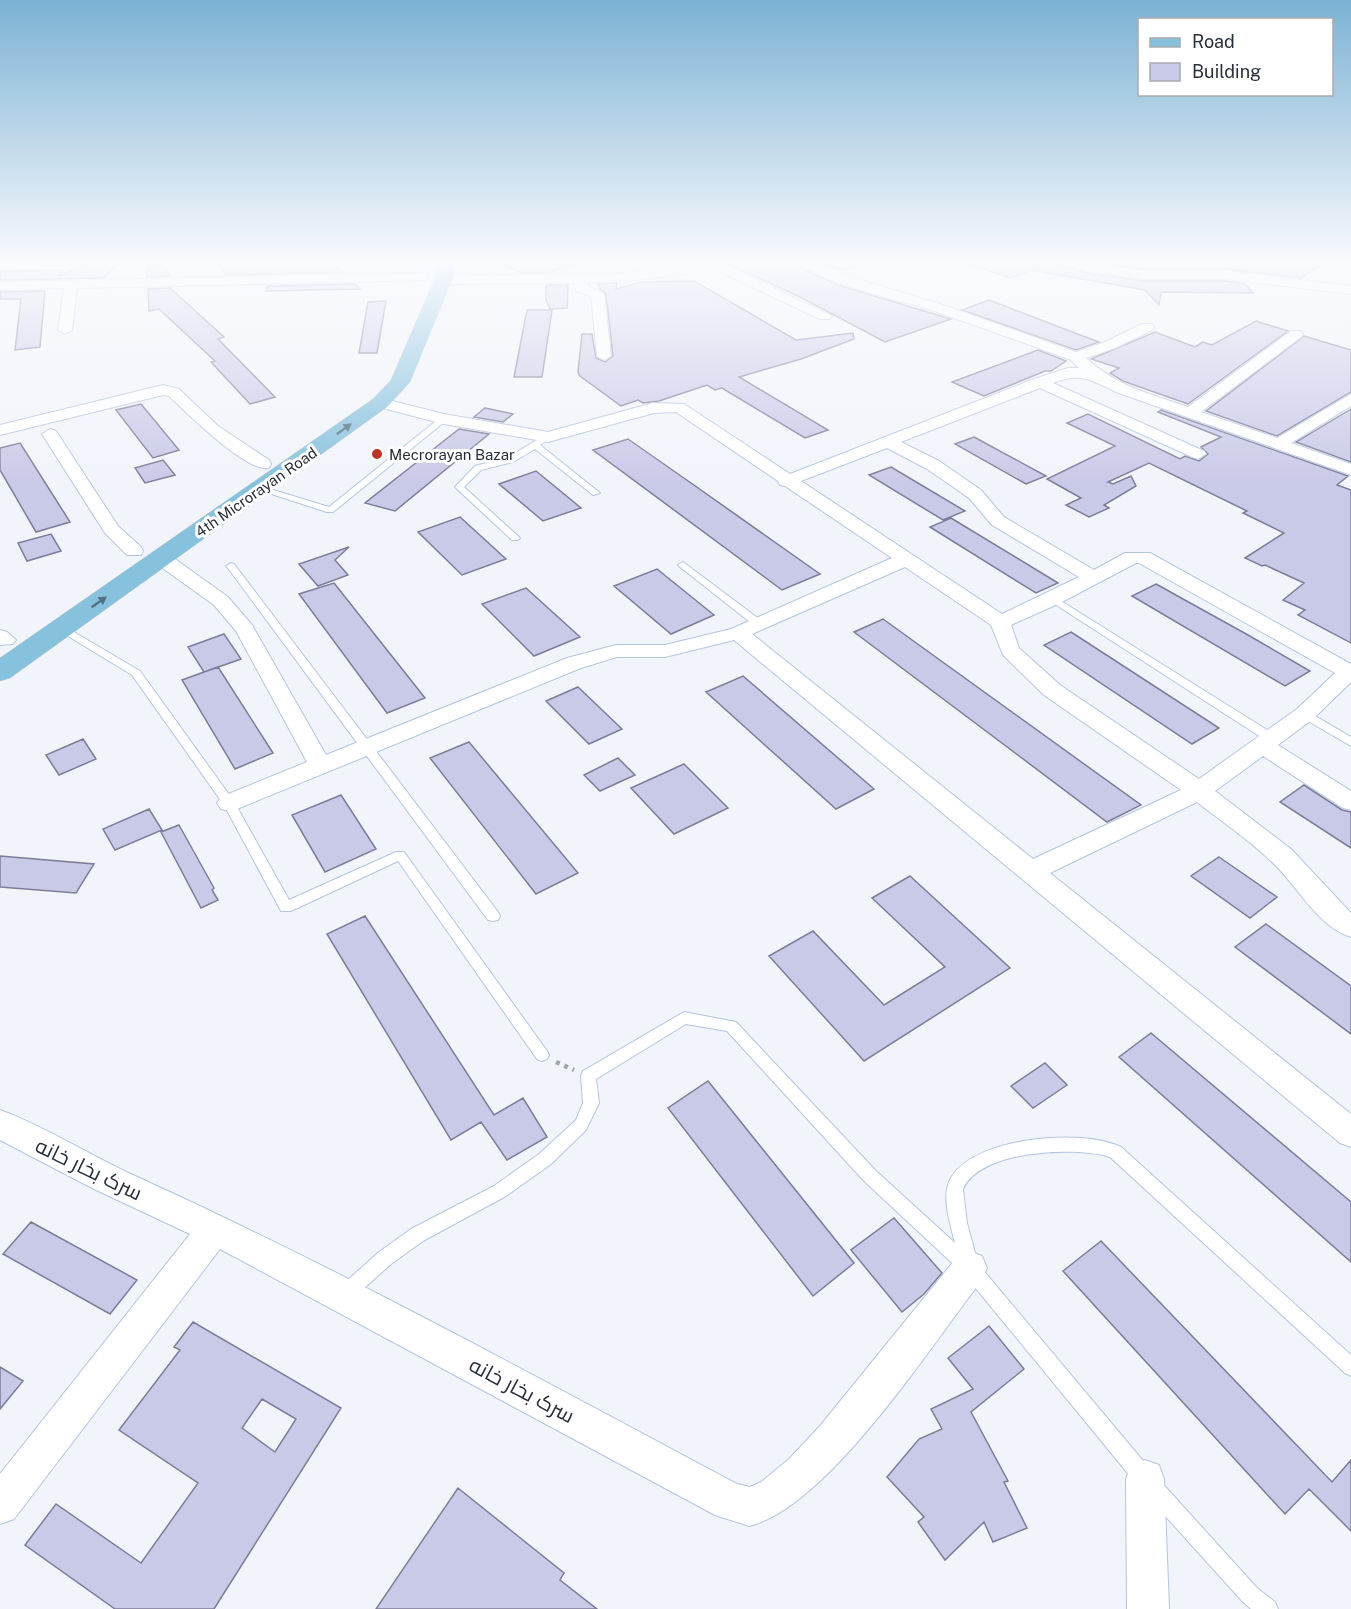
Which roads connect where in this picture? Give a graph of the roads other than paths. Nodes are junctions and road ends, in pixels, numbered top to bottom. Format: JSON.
{"nodes":[{"id":1,"x":408,"y":336,"type":"edge"},
{"id":2,"x":411,"y":336,"type":"edge"},
{"id":3,"x":602,"y":336,"type":"edge"},
{"id":4,"x":1017,"y":336,"type":"edge"},
{"id":5,"x":1128,"y":336,"type":"edge"},
{"id":6,"x":1293,"y":336,"type":"edge"},
{"id":7,"x":604,"y":356,"type":"dead end"},
{"id":8,"x":1076,"y":357,"type":"junction"},
{"id":9,"x":1099,"y":378,"type":"junction"},
{"id":10,"x":1039,"y":382,"type":"junction"},
{"id":11,"x":1351,"y":399,"type":"edge"},
{"id":12,"x":380,"y":403,"type":"junction"},
{"id":13,"x":1191,"y":412,"type":"junction"},
{"id":14,"x":444,"y":419,"type":"junction"},
{"id":15,"x":0,"y":430,"type":"edge"},
{"id":16,"x":50,"y":434,"type":"dead end"},
{"id":17,"x":542,"y":441,"type":"junction"},
{"id":18,"x":888,"y":442,"type":"junction"},
{"id":19,"x":1279,"y":444,"type":"junction"},
{"id":20,"x":1198,"y":454,"type":"dead end"},
{"id":21,"x":263,"y":464,"type":"junction"},
{"id":22,"x":1351,"y":470,"type":"edge"},
{"id":23,"x":786,"y":481,"type":"junction"},
{"id":24,"x":260,"y":489,"type":"junction"},
{"id":25,"x":596,"y":493,"type":"dead end"},
{"id":26,"x":515,"y":538,"type":"dead end"},
{"id":27,"x":904,"y":560,"type":"junction"},
{"id":28,"x":132,"y":563,"type":"junction"},
{"id":29,"x":684,"y":565,"type":"dead end"},
{"id":30,"x":231,"y":566,"type":"dead end"},
{"id":31,"x":1092,"y":577,"type":"junction"},
{"id":32,"x":1053,"y":599,"type":"junction"},
{"id":33,"x":1000,"y":622,"type":"junction"},
{"id":34,"x":62,"y":628,"type":"junction"},
{"id":35,"x":748,"y":628,"type":"junction"},
{"id":36,"x":0,"y":672,"type":"edge"},
{"id":37,"x":1350,"y":672,"type":"edge"},
{"id":38,"x":1305,"y":714,"type":"junction"},
{"id":39,"x":1267,"y":742,"type":"junction"},
{"id":40,"x":1351,"y":742,"type":"edge"},
{"id":41,"x":367,"y":747,"type":"junction"},
{"id":42,"x":321,"y":766,"type":"junction"},
{"id":43,"x":1199,"y":791,"type":"junction"},
{"id":44,"x":1351,"y":802,"type":"edge"},
{"id":45,"x":230,"y":803,"type":"junction"},
{"id":46,"x":1032,"y":871,"type":"junction"},
{"id":47,"x":494,"y":916,"type":"dead end"},
{"id":48,"x":1351,"y":927,"type":"edge"},
{"id":49,"x":542,"y":1055,"type":"road end"},
{"id":50,"x":0,"y":1124,"type":"edge"},
{"id":51,"x":1351,"y":1132,"type":"edge"},
{"id":52,"x":215,"y":1229,"type":"junction"},
{"id":53,"x":970,"y":1268,"type":"junction"},
{"id":54,"x":342,"y":1297,"type":"junction"},
{"id":55,"x":1351,"y":1367,"type":"edge"},
{"id":56,"x":1145,"y":1479,"type":"junction"},
{"id":57,"x":0,"y":1505,"type":"edge"},
{"id":58,"x":1148,"y":1609,"type":"edge"},
{"id":59,"x":1268,"y":1609,"type":"edge"}],
"edges":[{"from":1,"to":21,"type":"main road","name":"4th Microrayan Road"},
{"from":2,"to":12,"type":"main road","name":"4th Microrayan Road"},
{"from":3,"to":7,"type":"street"},
{"from":4,"to":8,"type":"street"},
{"from":5,"to":8,"type":"street"},
{"from":6,"to":13,"type":"street"},
{"from":8,"to":9,"type":"street"},
{"from":9,"to":10,"type":"street"},
{"from":9,"to":13,"type":"street"},
{"from":10,"to":18,"type":"street"},
{"from":10,"to":20,"type":"street"},
{"from":11,"to":19,"type":"street"},
{"from":12,"to":14,"type":"street"},
{"from":24,"to":12,"type":"main road","name":"4th Microrayan Road","one_way":true},
{"from":13,"to":19,"type":"street"},
{"from":14,"to":17,"type":"street"},
{"from":14,"to":24,"type":"lane"},
{"from":15,"to":21,"type":"street"},
{"from":16,"to":28,"type":"street"},
{"from":17,"to":23,"type":"street"},
{"from":17,"to":25,"type":"lane"},
{"from":17,"to":26,"type":"lane"},
{"from":18,"to":23,"type":"street"},
{"from":18,"to":31,"type":"street"},
{"from":19,"to":22,"type":"street"},
{"from":21,"to":28,"type":"main road","name":"4th Microrayan Road"},
{"from":23,"to":27,"type":"street"},
{"from":24,"to":28,"type":"main road","name":"4th Microrayan Road"},
{"from":27,"to":33,"type":"street"},
{"from":27,"to":35,"type":"street"},
{"from":34,"to":28,"type":"main road","name":"4th Microrayan Road","one_way":true},
{"from":28,"to":42,"type":"street"},
{"from":29,"to":35,"type":"lane"},
{"from":30,"to":41,"type":"lane"},
{"from":31,"to":32,"type":"street"},
{"from":31,"to":37,"type":"street"},
{"from":32,"to":33,"type":"street"},
{"from":32,"to":39,"type":"lane"},
{"from":33,"to":43,"type":"street"},
{"from":34,"to":36,"type":"main road","name":"4th Microrayan Road"},
{"from":34,"to":45,"type":"lane"},
{"from":35,"to":41,"type":"street"},
{"from":35,"to":46,"type":"street"},
{"from":37,"to":38,"type":"street"},
{"from":38,"to":39,"type":"street"},
{"from":38,"to":40,"type":"lane"},
{"from":39,"to":43,"type":"street"},
{"from":39,"to":44,"type":"street"},
{"from":41,"to":42,"type":"street"},
{"from":41,"to":47,"type":"lane"},
{"from":42,"to":45,"type":"street"},
{"from":43,"to":46,"type":"street"},
{"from":43,"to":48,"type":"street"},
{"from":45,"to":49,"type":"lane"},
{"from":46,"to":51,"type":"street"},
{"from":50,"to":52,"type":"street","name":"سرک بخار خانه"},
{"from":52,"to":54,"type":"street","name":"سرک بخار خانه"},
{"from":52,"to":57,"type":"street"},
{"from":53,"to":54,"type":"street","name":"سرک بخار خانه"},
{"from":53,"to":54,"type":"lane"},
{"from":53,"to":55,"type":"lane"},
{"from":53,"to":56,"type":"lane"},
{"from":56,"to":58,"type":"street"},
{"from":56,"to":59,"type":"lane"}]}
